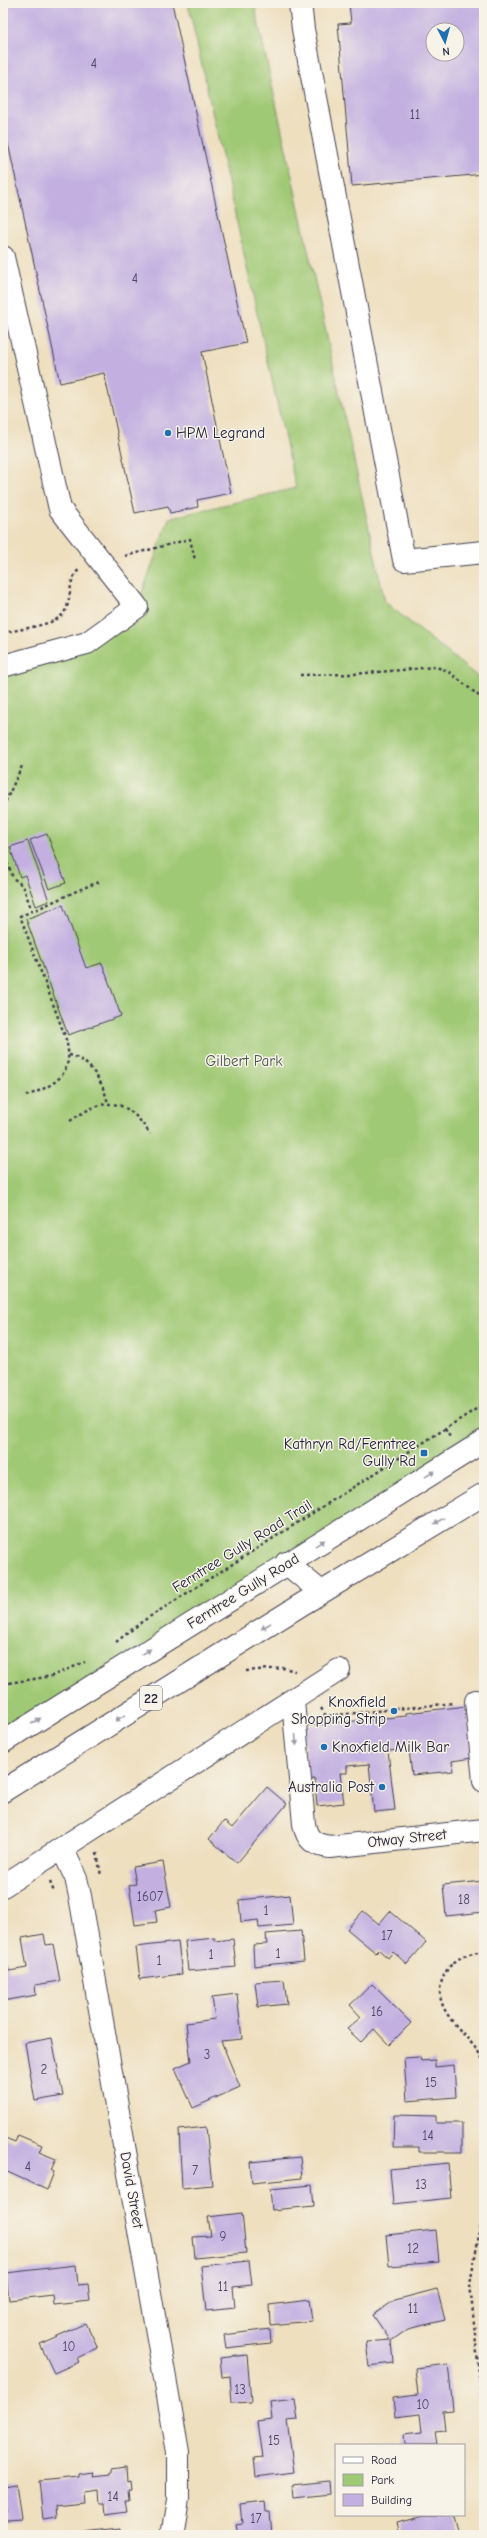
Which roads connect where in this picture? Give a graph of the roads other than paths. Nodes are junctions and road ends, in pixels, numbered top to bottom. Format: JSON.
{"nodes":[{"id":1,"x":300,"y":3,"type":"edge"},
{"id":2,"x":3,"y":257,"type":"edge"},
{"id":3,"x":484,"y":552,"type":"edge"},
{"id":4,"x":3,"y":666,"type":"edge"},
{"id":5,"x":484,"y":1441,"type":"edge"},
{"id":6,"x":484,"y":1494,"type":"edge"},
{"id":7,"x":286,"y":1563,"type":"junction"},
{"id":8,"x":321,"y":1592,"type":"junction"},
{"id":9,"x":299,"y":1606,"type":"junction"},
{"id":10,"x":339,"y":1670,"type":"dead end"},
{"id":11,"x":293,"y":1701,"type":"junction"},
{"id":12,"x":476,"y":1701,"type":"road end"},
{"id":13,"x":3,"y":1742,"type":"edge"},
{"id":14,"x":484,"y":1781,"type":"edge"},
{"id":15,"x":3,"y":1791,"type":"edge"},
{"id":16,"x":484,"y":1830,"type":"edge"},
{"id":17,"x":62,"y":1848,"type":"junction"},
{"id":18,"x":3,"y":1886,"type":"edge"},
{"id":19,"x":172,"y":2535,"type":"edge"}],
"edges":[{"from":1,"to":3,"type":"street"},
{"from":2,"to":4,"type":"street"},
{"from":7,"to":5,"type":"street","name":"Ferntree Gully Road","one_way":true},
{"from":6,"to":8,"type":"street","number":"22","one_way":true},
{"from":7,"to":8,"type":"street"},
{"from":7,"to":9,"type":"street"},
{"from":13,"to":7,"type":"street","name":"Ferntree Gully Road","one_way":true},
{"from":8,"to":9,"type":"street","number":"22"},
{"from":9,"to":15,"type":"street","number":"22","one_way":true},
{"from":10,"to":11,"type":"street"},
{"from":11,"to":16,"type":"street","name":"Otway Street","one_way":true},
{"from":11,"to":17,"type":"street"},
{"from":12,"to":14,"type":"street"},
{"from":17,"to":18,"type":"street"},
{"from":17,"to":19,"type":"street","name":"David Street"}]}
